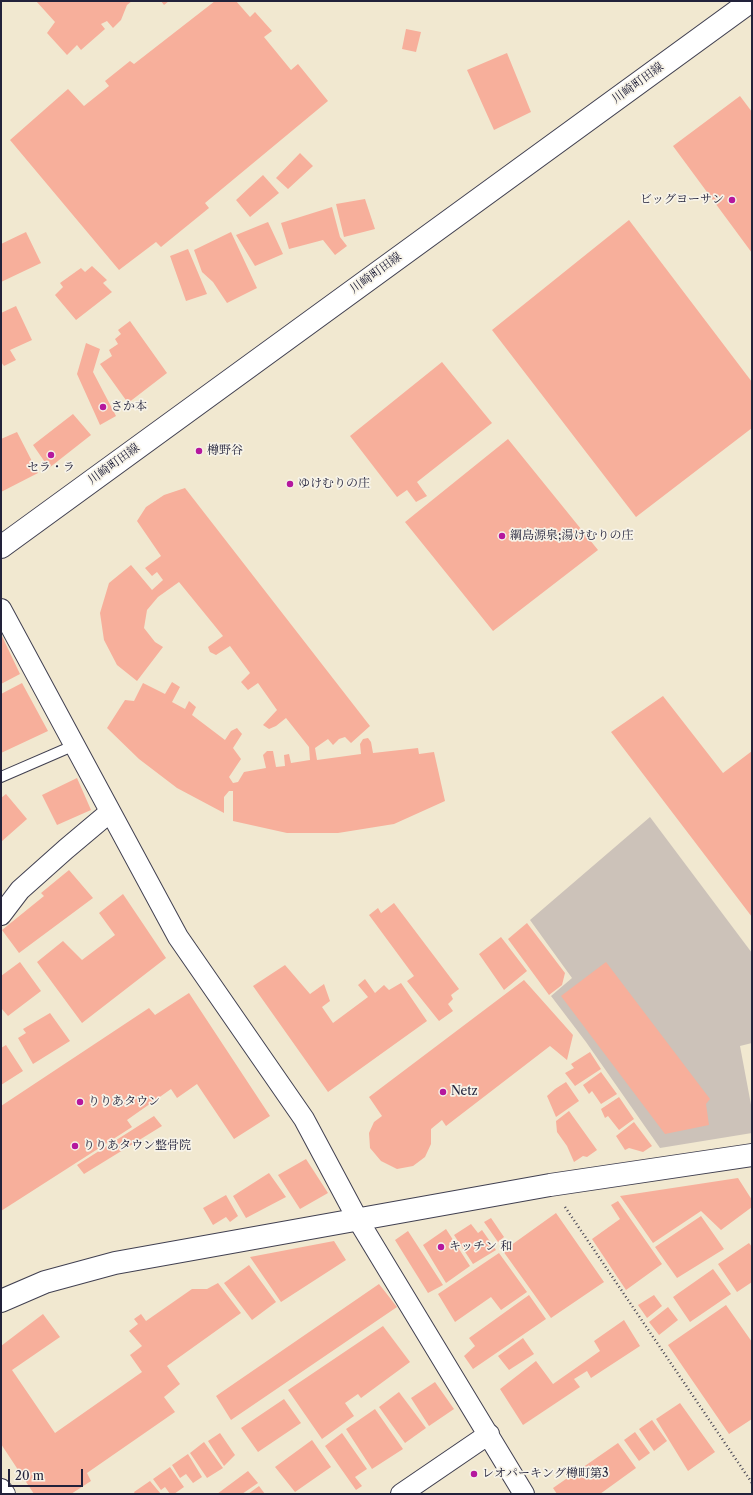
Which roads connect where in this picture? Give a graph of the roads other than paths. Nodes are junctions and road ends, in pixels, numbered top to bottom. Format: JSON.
{"nodes":[{"id":1,"x":751,"y":1,"type":"edge"},
{"id":2,"x":1,"y":547,"type":"edge"},
{"id":3,"x":1,"y":609,"type":"edge"},
{"id":4,"x":75,"y":745,"type":"junction"},
{"id":5,"x":1,"y":777,"type":"edge"},
{"id":6,"x":110,"y":812,"type":"junction"},
{"id":7,"x":1,"y":915,"type":"edge"},
{"id":8,"x":752,"y":1155,"type":"edge"},
{"id":9,"x":358,"y":1220,"type":"junction"},
{"id":10,"x":1,"y":1301,"type":"edge"},
{"id":11,"x":489,"y":1434,"type":"junction"},
{"id":12,"x":1,"y":1489,"type":"edge"},
{"id":13,"x":5,"y":1494,"type":"edge"},
{"id":14,"x":401,"y":1494,"type":"edge"},
{"id":15,"x":524,"y":1494,"type":"edge"}],
"edges":[{"from":1,"to":2,"type":"main road","name":"川崎町田線"},
{"from":3,"to":4,"type":"street"},
{"from":4,"to":5,"type":"lane"},
{"from":4,"to":6,"type":"street"},
{"from":6,"to":7,"type":"street"},
{"from":6,"to":9,"type":"street"},
{"from":8,"to":9,"type":"main road"},
{"from":9,"to":10,"type":"main road"},
{"from":9,"to":11,"type":"street"},
{"from":11,"to":14,"type":"street"},
{"from":11,"to":15,"type":"street"},
{"from":12,"to":13,"type":"street"}]}
